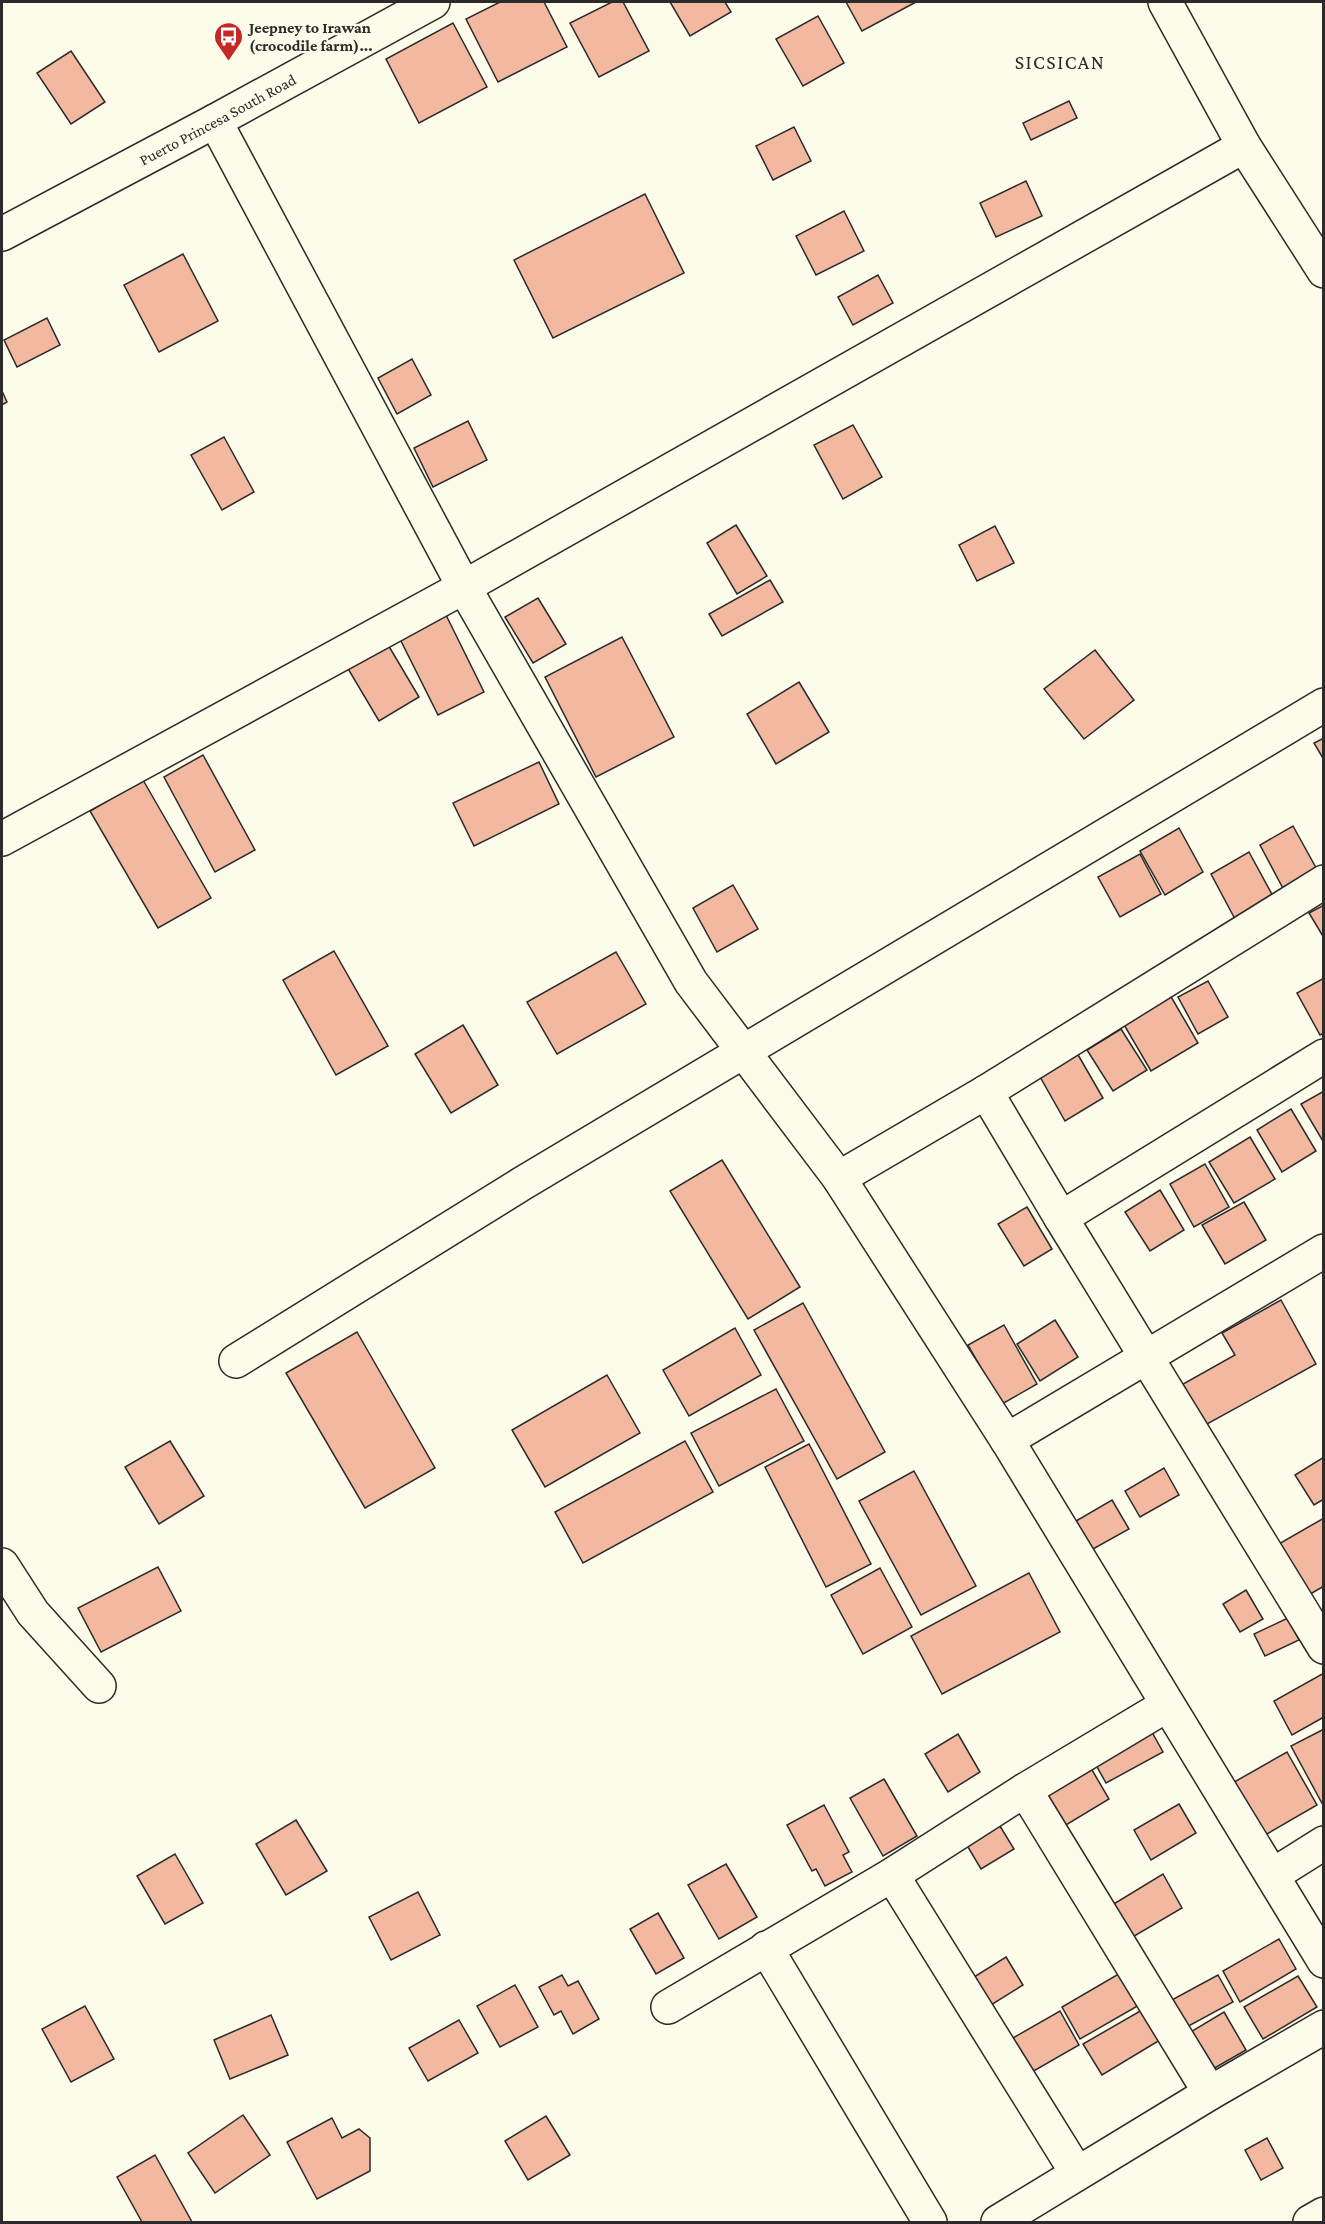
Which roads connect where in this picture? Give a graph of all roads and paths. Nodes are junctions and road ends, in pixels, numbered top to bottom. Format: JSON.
{"nodes":[{"id":1,"x":433,"y":2,"type":"edge"},
{"id":2,"x":1165,"y":2,"type":"edge"},
{"id":3,"x":215,"y":122,"type":"junction"},
{"id":4,"x":1244,"y":146,"type":"junction"},
{"id":5,"x":2,"y":234,"type":"edge"},
{"id":6,"x":1323,"y":271,"type":"edge"},
{"id":7,"x":464,"y":587,"type":"junction"},
{"id":8,"x":1323,"y":705,"type":"edge"},
{"id":9,"x":2,"y":838,"type":"edge"},
{"id":10,"x":1323,"y":882,"type":"edge"},
{"id":11,"x":745,"y":1052,"type":"junction"},
{"id":12,"x":1323,"y":1056,"type":"edge"},
{"id":13,"x":986,"y":1092,"type":"junction"},
{"id":14,"x":839,"y":1178,"type":"junction"},
{"id":15,"x":1062,"y":1218,"type":"junction"},
{"id":16,"x":1323,"y":1251,"type":"edge"},
{"id":17,"x":1148,"y":1356,"type":"junction"},
{"id":18,"x":236,"y":1361,"type":"dead end"},
{"id":19,"x":1007,"y":1440,"type":"junction"},
{"id":20,"x":2,"y":1565,"type":"edge"},
{"id":21,"x":1323,"y":1647,"type":"edge"},
{"id":22,"x":99,"y":1686,"type":"dead end"},
{"id":23,"x":1167,"y":1705,"type":"junction"},
{"id":24,"x":1025,"y":1790,"type":"junction"},
{"id":25,"x":1323,"y":1843,"type":"edge"},
{"id":26,"x":892,"y":1875,"type":"junction"},
{"id":27,"x":1272,"y":1875,"type":"junction"},
{"id":28,"x":766,"y":1948,"type":"junction"},
{"id":29,"x":1323,"y":1961,"type":"edge"},
{"id":30,"x":668,"y":2007,"type":"dead end"},
{"id":31,"x":1323,"y":2027,"type":"edge"},
{"id":32,"x":1210,"y":2093,"type":"junction"},
{"id":33,"x":1077,"y":2173,"type":"junction"},
{"id":34,"x":1323,"y":2214,"type":"edge"},
{"id":35,"x":930,"y":2223,"type":"edge"},
{"id":36,"x":998,"y":2223,"type":"edge"},
{"id":37,"x":1310,"y":2223,"type":"edge"}],
"edges":[{"from":1,"to":3,"type":"street","name":"Puerto Princesa South Road"},
{"from":2,"to":4,"type":"street"},
{"from":3,"to":5,"type":"street","name":"Puerto Princesa South Road"},
{"from":3,"to":7,"type":"street"},
{"from":4,"to":6,"type":"street"},
{"from":4,"to":7,"type":"street"},
{"from":7,"to":9,"type":"street"},
{"from":7,"to":11,"type":"street"},
{"from":8,"to":11,"type":"street"},
{"from":10,"to":13,"type":"street"},
{"from":11,"to":14,"type":"street"},
{"from":11,"to":18,"type":"street"},
{"from":12,"to":15,"type":"street"},
{"from":13,"to":14,"type":"street"},
{"from":13,"to":15,"type":"street"},
{"from":14,"to":19,"type":"street"},
{"from":15,"to":17,"type":"street"},
{"from":16,"to":17,"type":"street"},
{"from":17,"to":19,"type":"street"},
{"from":17,"to":21,"type":"street"},
{"from":19,"to":23,"type":"street"},
{"from":20,"to":22,"type":"street"},
{"from":23,"to":24,"type":"street"},
{"from":23,"to":27,"type":"street"},
{"from":24,"to":26,"type":"street"},
{"from":24,"to":32,"type":"street"},
{"from":25,"to":27,"type":"street"},
{"from":26,"to":28,"type":"street"},
{"from":26,"to":33,"type":"street"},
{"from":27,"to":29,"type":"street"},
{"from":28,"to":30,"type":"street"},
{"from":28,"to":35,"type":"street"},
{"from":31,"to":32,"type":"street"},
{"from":32,"to":33,"type":"street"},
{"from":33,"to":36,"type":"street"},
{"from":34,"to":37,"type":"street"}]}
